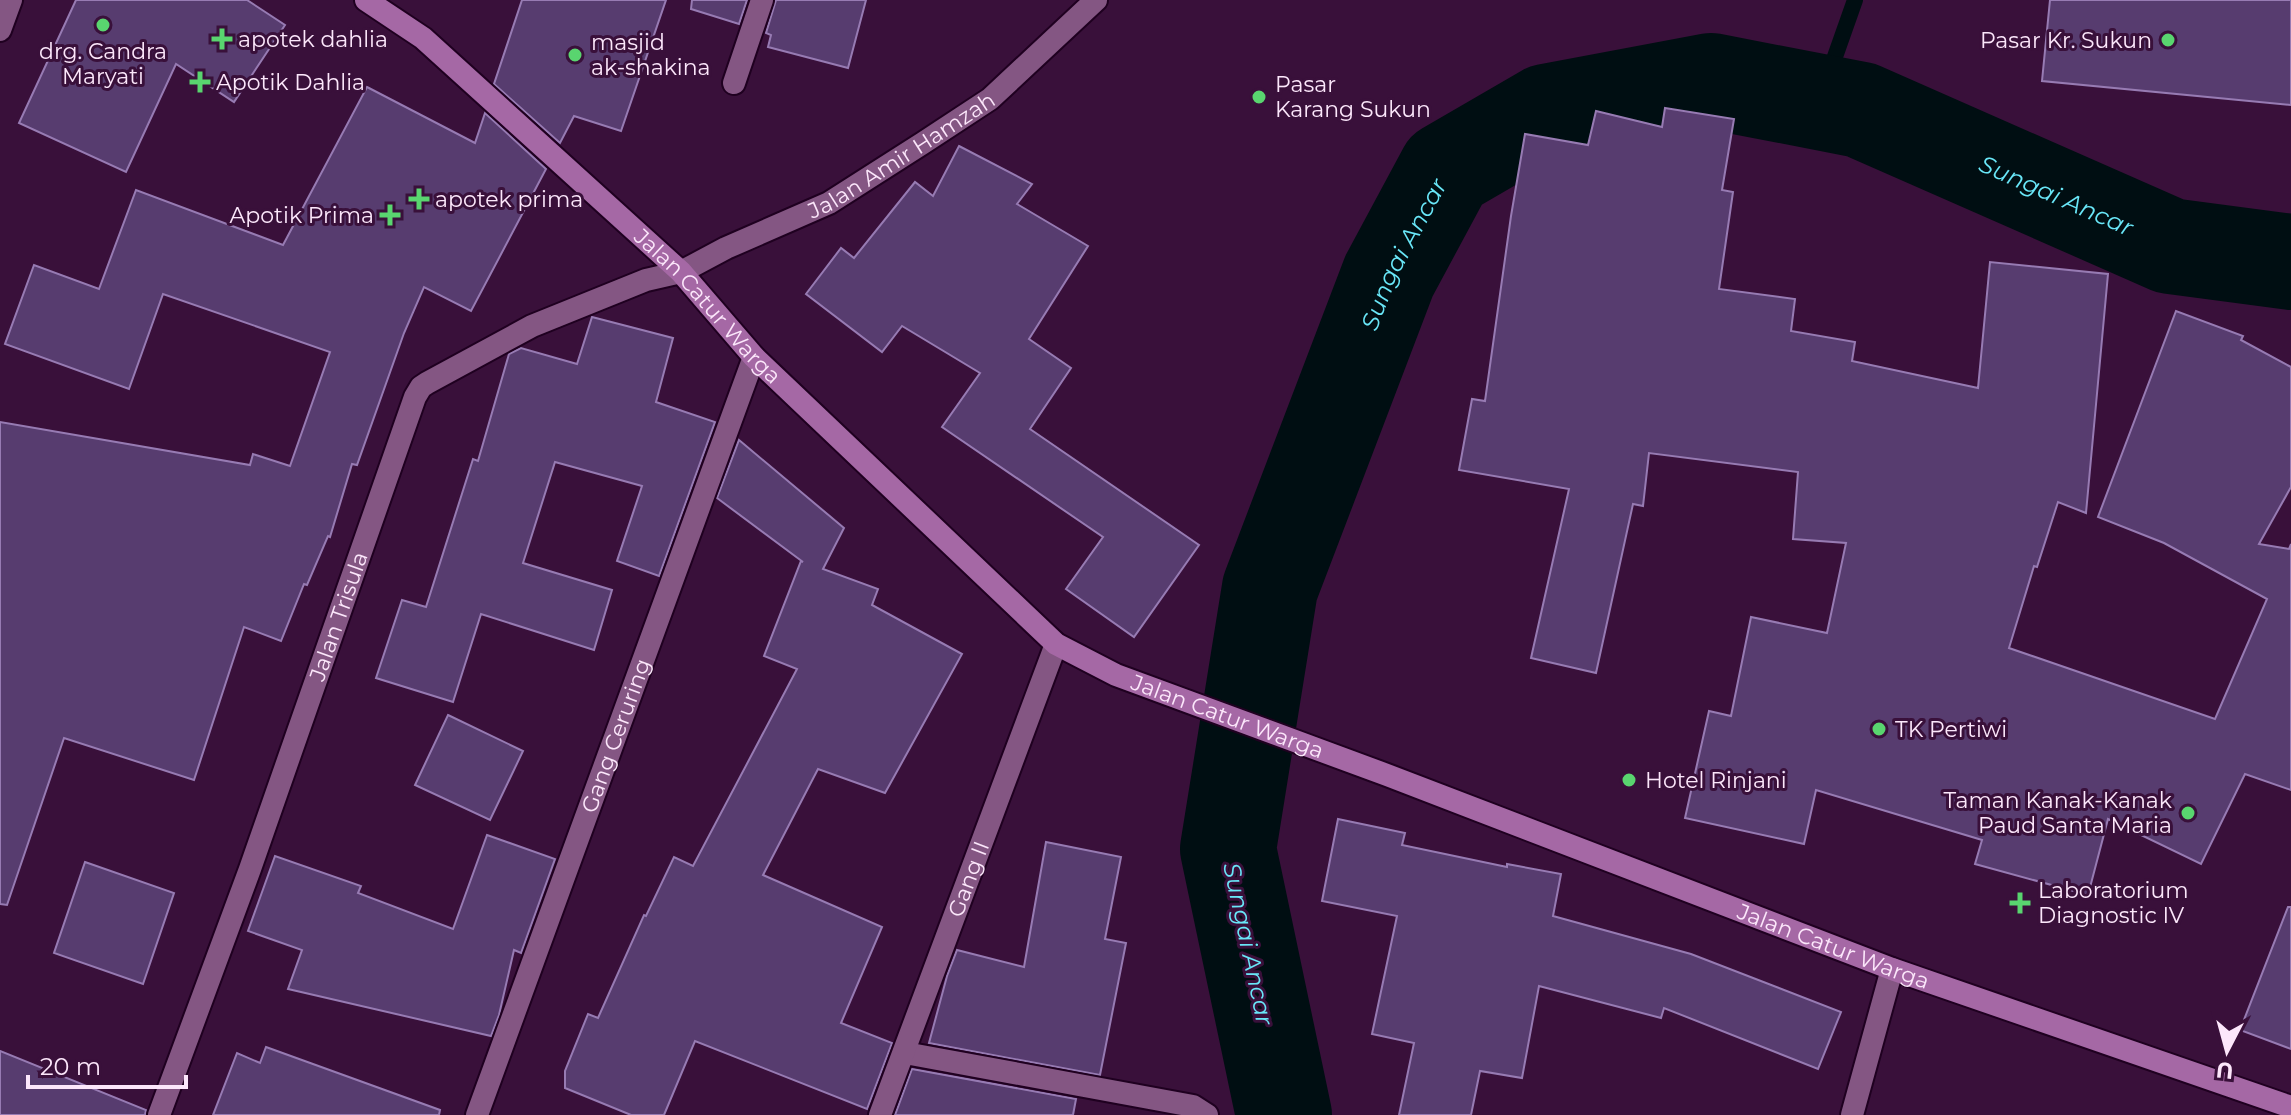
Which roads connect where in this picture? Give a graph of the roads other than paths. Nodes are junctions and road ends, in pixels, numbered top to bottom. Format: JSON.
{"nodes":[{"id":1,"x":11,"y":0,"type":"edge"},
{"id":2,"x":366,"y":0,"type":"edge"},
{"id":3,"x":762,"y":0,"type":"edge"},
{"id":4,"x":1096,"y":0,"type":"edge"},
{"id":5,"x":0,"y":30,"type":"edge"},
{"id":6,"x":734,"y":83,"type":"dead end"},
{"id":7,"x":681,"y":272,"type":"junction"},
{"id":8,"x":754,"y":357,"type":"junction"},
{"id":9,"x":1056,"y":644,"type":"junction"},
{"id":10,"x":1892,"y":969,"type":"junction"},
{"id":11,"x":905,"y":1053,"type":"junction"},
{"id":12,"x":2291,"y":1107,"type":"edge"},
{"id":13,"x":159,"y":1115,"type":"edge"},
{"id":14,"x":477,"y":1115,"type":"edge"},
{"id":15,"x":880,"y":1115,"type":"edge"},
{"id":16,"x":1207,"y":1115,"type":"edge"},
{"id":17,"x":1852,"y":1115,"type":"edge"}],
"edges":[{"from":1,"to":5,"type":"street"},
{"from":2,"to":7,"type":"main road","name":"Jalan Catur Warga"},
{"from":3,"to":6,"type":"street"},
{"from":4,"to":7,"type":"street","name":"Jalan Amir Hamzah"},
{"from":7,"to":8,"type":"main road","name":"Jalan Catur Warga"},
{"from":7,"to":13,"type":"street","name":"Jalan Trisula"},
{"from":8,"to":9,"type":"main road","name":"Jalan Catur Warga"},
{"from":8,"to":14,"type":"street","name":"Gang Ceruring"},
{"from":9,"to":10,"type":"main road","name":"Jalan Catur Warga"},
{"from":9,"to":11,"type":"street","name":"Gang II"},
{"from":10,"to":12,"type":"main road","name":"Jalan Catur Warga"},
{"from":10,"to":17,"type":"street"},
{"from":11,"to":15,"type":"street","name":"Gang II"},
{"from":11,"to":16,"type":"street"}]}
